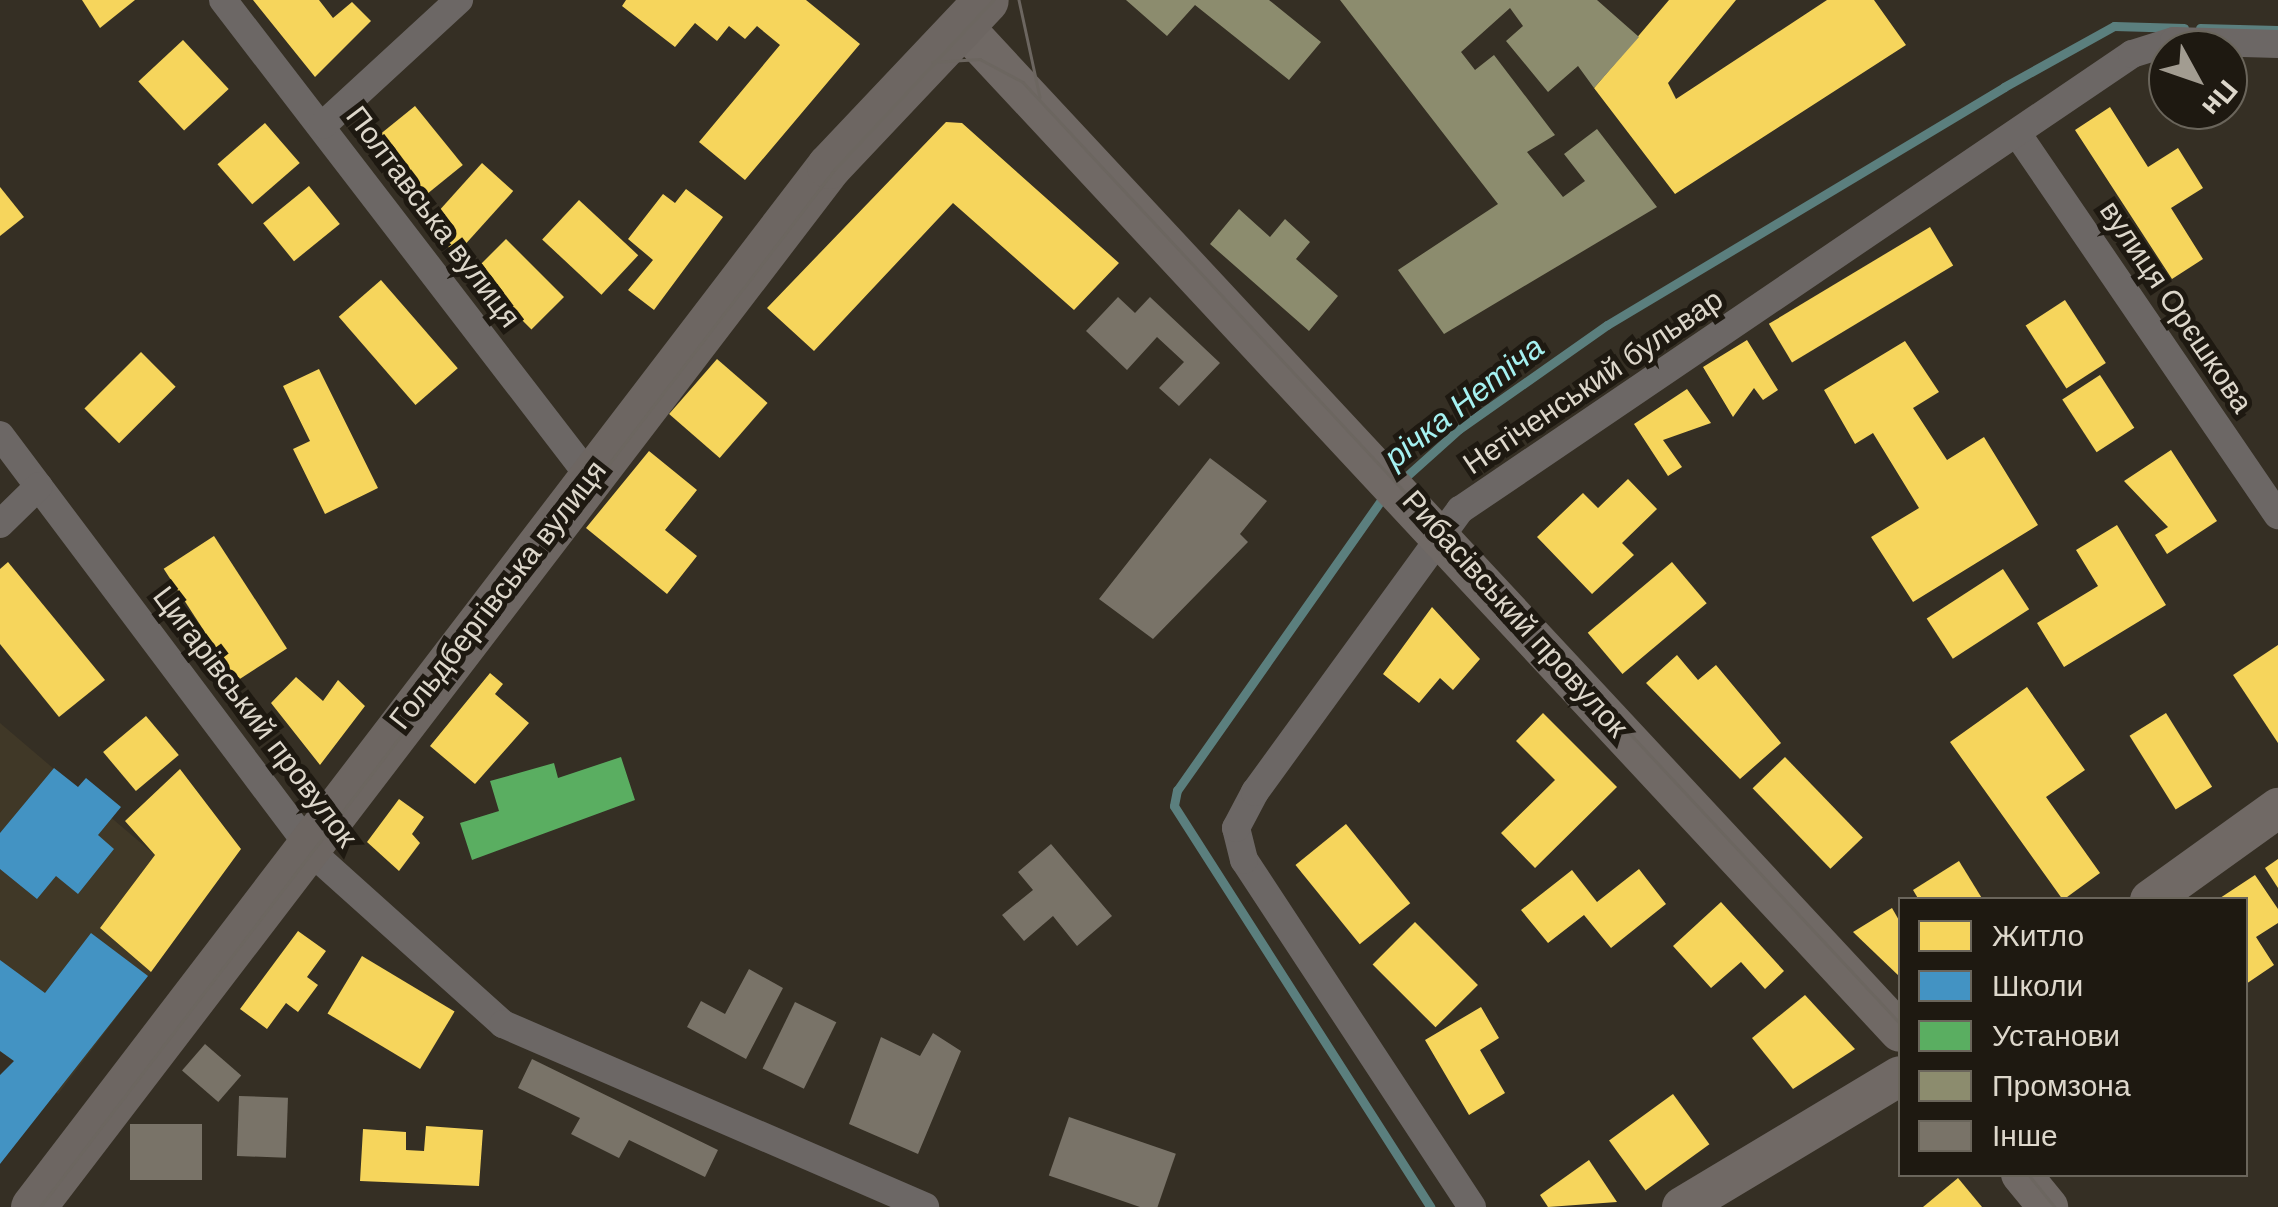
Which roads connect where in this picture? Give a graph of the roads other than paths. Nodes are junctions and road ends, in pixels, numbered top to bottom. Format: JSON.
{"nodes":[{"id":1,"x":223,"y":0,"type":"edge"},
{"id":2,"x":459,"y":0,"type":"edge"},
{"id":3,"x":974,"y":12,"type":"edge"},
{"id":4,"x":2278,"y":44,"type":"edge"},
{"id":5,"x":323,"y":125,"type":"junction"},
{"id":6,"x":2019,"y":136,"type":"junction"},
{"id":7,"x":0,"y":435,"type":"edge"},
{"id":8,"x":590,"y":476,"type":"junction"},
{"id":9,"x":39,"y":486,"type":"junction"},
{"id":10,"x":2278,"y":515,"type":"edge"},
{"id":11,"x":0,"y":524,"type":"edge"},
{"id":12,"x":1442,"y":532,"type":"junction"},
{"id":13,"x":2278,"y":808,"type":"edge"},
{"id":14,"x":307,"y":844,"type":"junction"},
{"id":15,"x":2154,"y":897,"type":"edge"},
{"id":16,"x":1898,"y":1030,"type":"edge"},
{"id":17,"x":1898,"y":1077,"type":"edge"},
{"id":18,"x":2023,"y":1177,"type":"edge"},
{"id":19,"x":32,"y":1207,"type":"edge"},
{"id":20,"x":925,"y":1207,"type":"edge"},
{"id":21,"x":1472,"y":1207,"type":"edge"},
{"id":22,"x":1682,"y":1207,"type":"edge"},
{"id":23,"x":2048,"y":1207,"type":"edge"}],
"edges":[{"from":1,"to":5,"type":"street","name":"Полтавська вулиця"},
{"from":2,"to":5,"type":"street"},
{"from":3,"to":8,"type":"main road","name":"Гольдбергівська вулиця"},
{"from":3,"to":12,"type":"main road","name":"Рибасівський провулок"},
{"from":4,"to":6,"type":"street","name":"Нетіченський бульвар"},
{"from":5,"to":8,"type":"street","name":"Полтавська вулиця"},
{"from":6,"to":10,"type":"street","name":"вулиця Орєшкова"},
{"from":6,"to":12,"type":"street","name":"Нетіченський бульвар"},
{"from":7,"to":9,"type":"street","name":"Цигарівський провулок"},
{"from":8,"to":14,"type":"main road","name":"Гольдбергівська вулиця"},
{"from":9,"to":11,"type":"street"},
{"from":9,"to":14,"type":"street","name":"Цигарівський провулок"},
{"from":12,"to":16,"type":"main road","name":"Рибасівський провулок"},
{"from":12,"to":21,"type":"street","name":"Нетіченський бульвар"},
{"from":13,"to":15,"type":"main road"},
{"from":14,"to":19,"type":"main road","name":"Гольдбергівська вулиця"},
{"from":14,"to":20,"type":"street","name":"Цигарівський провулок"},
{"from":17,"to":22,"type":"main road"},
{"from":18,"to":23,"type":"main road"}]}
